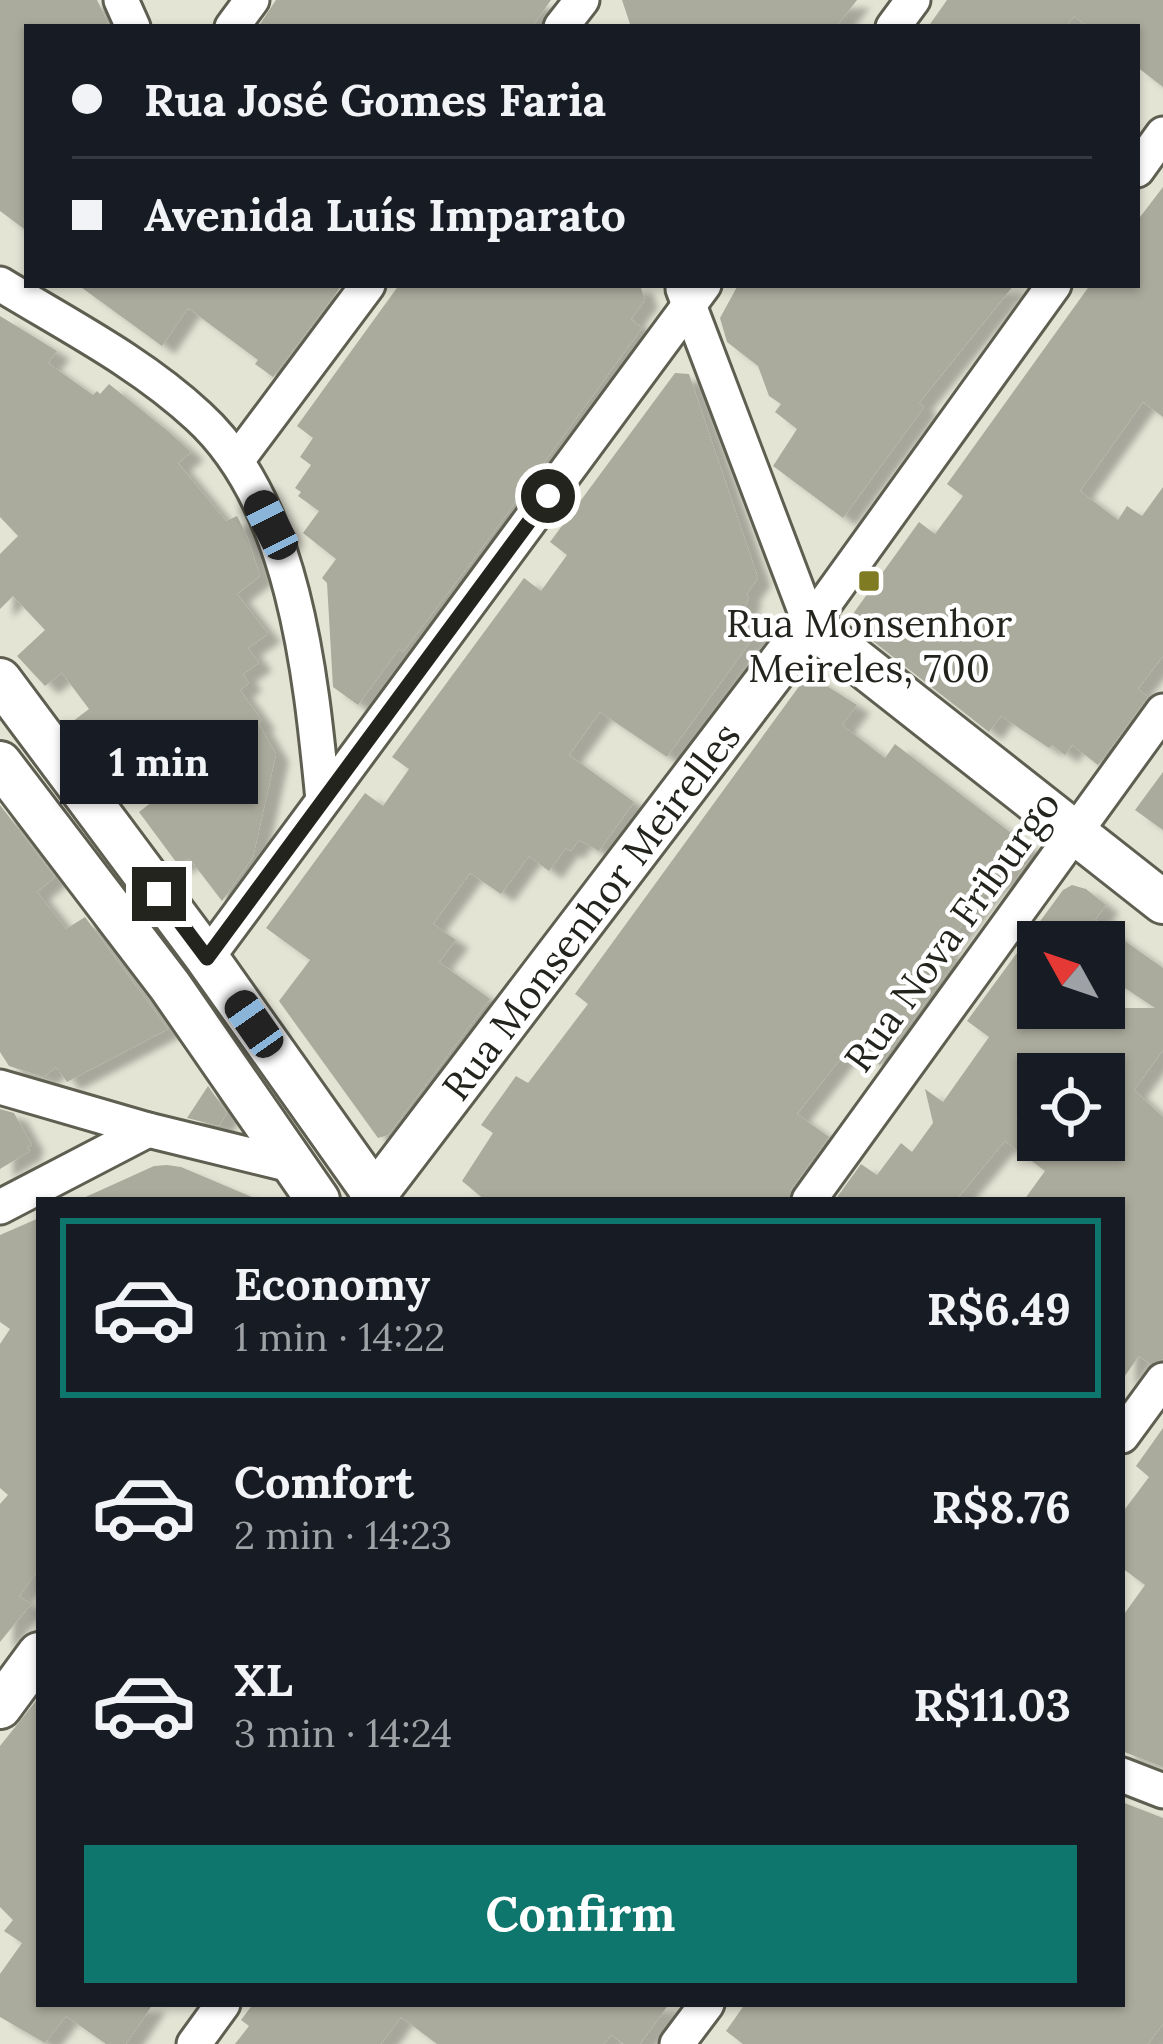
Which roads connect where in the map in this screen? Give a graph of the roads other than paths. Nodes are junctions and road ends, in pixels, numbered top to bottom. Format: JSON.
{"nodes":[{"id":1,"x":585,"y":0,"type":"edge"},
{"id":2,"x":565,"y":24,"type":"edge"},
{"id":3,"x":1163,"y":134,"type":"edge"},
{"id":4,"x":1140,"y":166,"type":"edge"},
{"id":5,"x":366,"y":288,"type":"edge"},
{"id":6,"x":1052,"y":288,"type":"edge"},
{"id":7,"x":21,"y":290,"type":"edge"},
{"id":8,"x":691,"y":292,"type":"edge"},
{"id":9,"x":238,"y":460,"type":"junction"},
{"id":10,"x":810,"y":624,"type":"junction"},
{"id":11,"x":0,"y":680,"type":"edge"},
{"id":12,"x":1163,"y":711,"type":"edge"},
{"id":13,"x":0,"y":763,"type":"edge"},
{"id":14,"x":322,"y":800,"type":"junction"},
{"id":15,"x":1073,"y":835,"type":"junction"},
{"id":16,"x":1163,"y":902,"type":"edge"},
{"id":17,"x":207,"y":958,"type":"junction"},
{"id":18,"x":0,"y":1087,"type":"edge"},
{"id":19,"x":148,"y":1130,"type":"junction"},
{"id":20,"x":307,"y":1183,"type":"edge"},
{"id":21,"x":373,"y":1197,"type":"edge"},
{"id":22,"x":811,"y":1197,"type":"edge"},
{"id":23,"x":0,"y":1207,"type":"edge"},
{"id":24,"x":1160,"y":1391,"type":"edge"},
{"id":25,"x":1125,"y":1432,"type":"edge"},
{"id":26,"x":36,"y":1658,"type":"edge"},
{"id":27,"x":0,"y":1707,"type":"edge"},
{"id":28,"x":1125,"y":1776,"type":"edge"},
{"id":29,"x":1163,"y":1791,"type":"edge"},
{"id":30,"x":221,"y":2007,"type":"edge"},
{"id":31,"x":704,"y":2007,"type":"edge"},
{"id":32,"x":194,"y":2044,"type":"edge"},
{"id":33,"x":677,"y":2044,"type":"edge"}],
"edges":[{"from":1,"to":2,"type":"street"},
{"from":3,"to":4,"type":"street"},
{"from":5,"to":9,"type":"street"},
{"from":6,"to":10,"type":"street"},
{"from":7,"to":9,"type":"street"},
{"from":8,"to":10,"type":"street"},
{"from":8,"to":14,"type":"street"},
{"from":9,"to":14,"type":"street"},
{"from":10,"to":15,"type":"street"},
{"from":10,"to":21,"type":"street","name":"Rua Monsenhor Meirelles"},
{"from":11,"to":17,"type":"street"},
{"from":12,"to":15,"type":"street","name":"Rua Nova Friburgo"},
{"from":13,"to":20,"type":"street"},
{"from":14,"to":17,"type":"street"},
{"from":15,"to":16,"type":"street"},
{"from":15,"to":22,"type":"street","name":"Rua Nova Friburgo"},
{"from":17,"to":21,"type":"street"},
{"from":18,"to":19,"type":"street"},
{"from":19,"to":20,"type":"street"},
{"from":19,"to":23,"type":"street"},
{"from":24,"to":25,"type":"street"},
{"from":26,"to":27,"type":"street"},
{"from":28,"to":29,"type":"street"},
{"from":30,"to":32,"type":"street"},
{"from":31,"to":33,"type":"street"}]}
